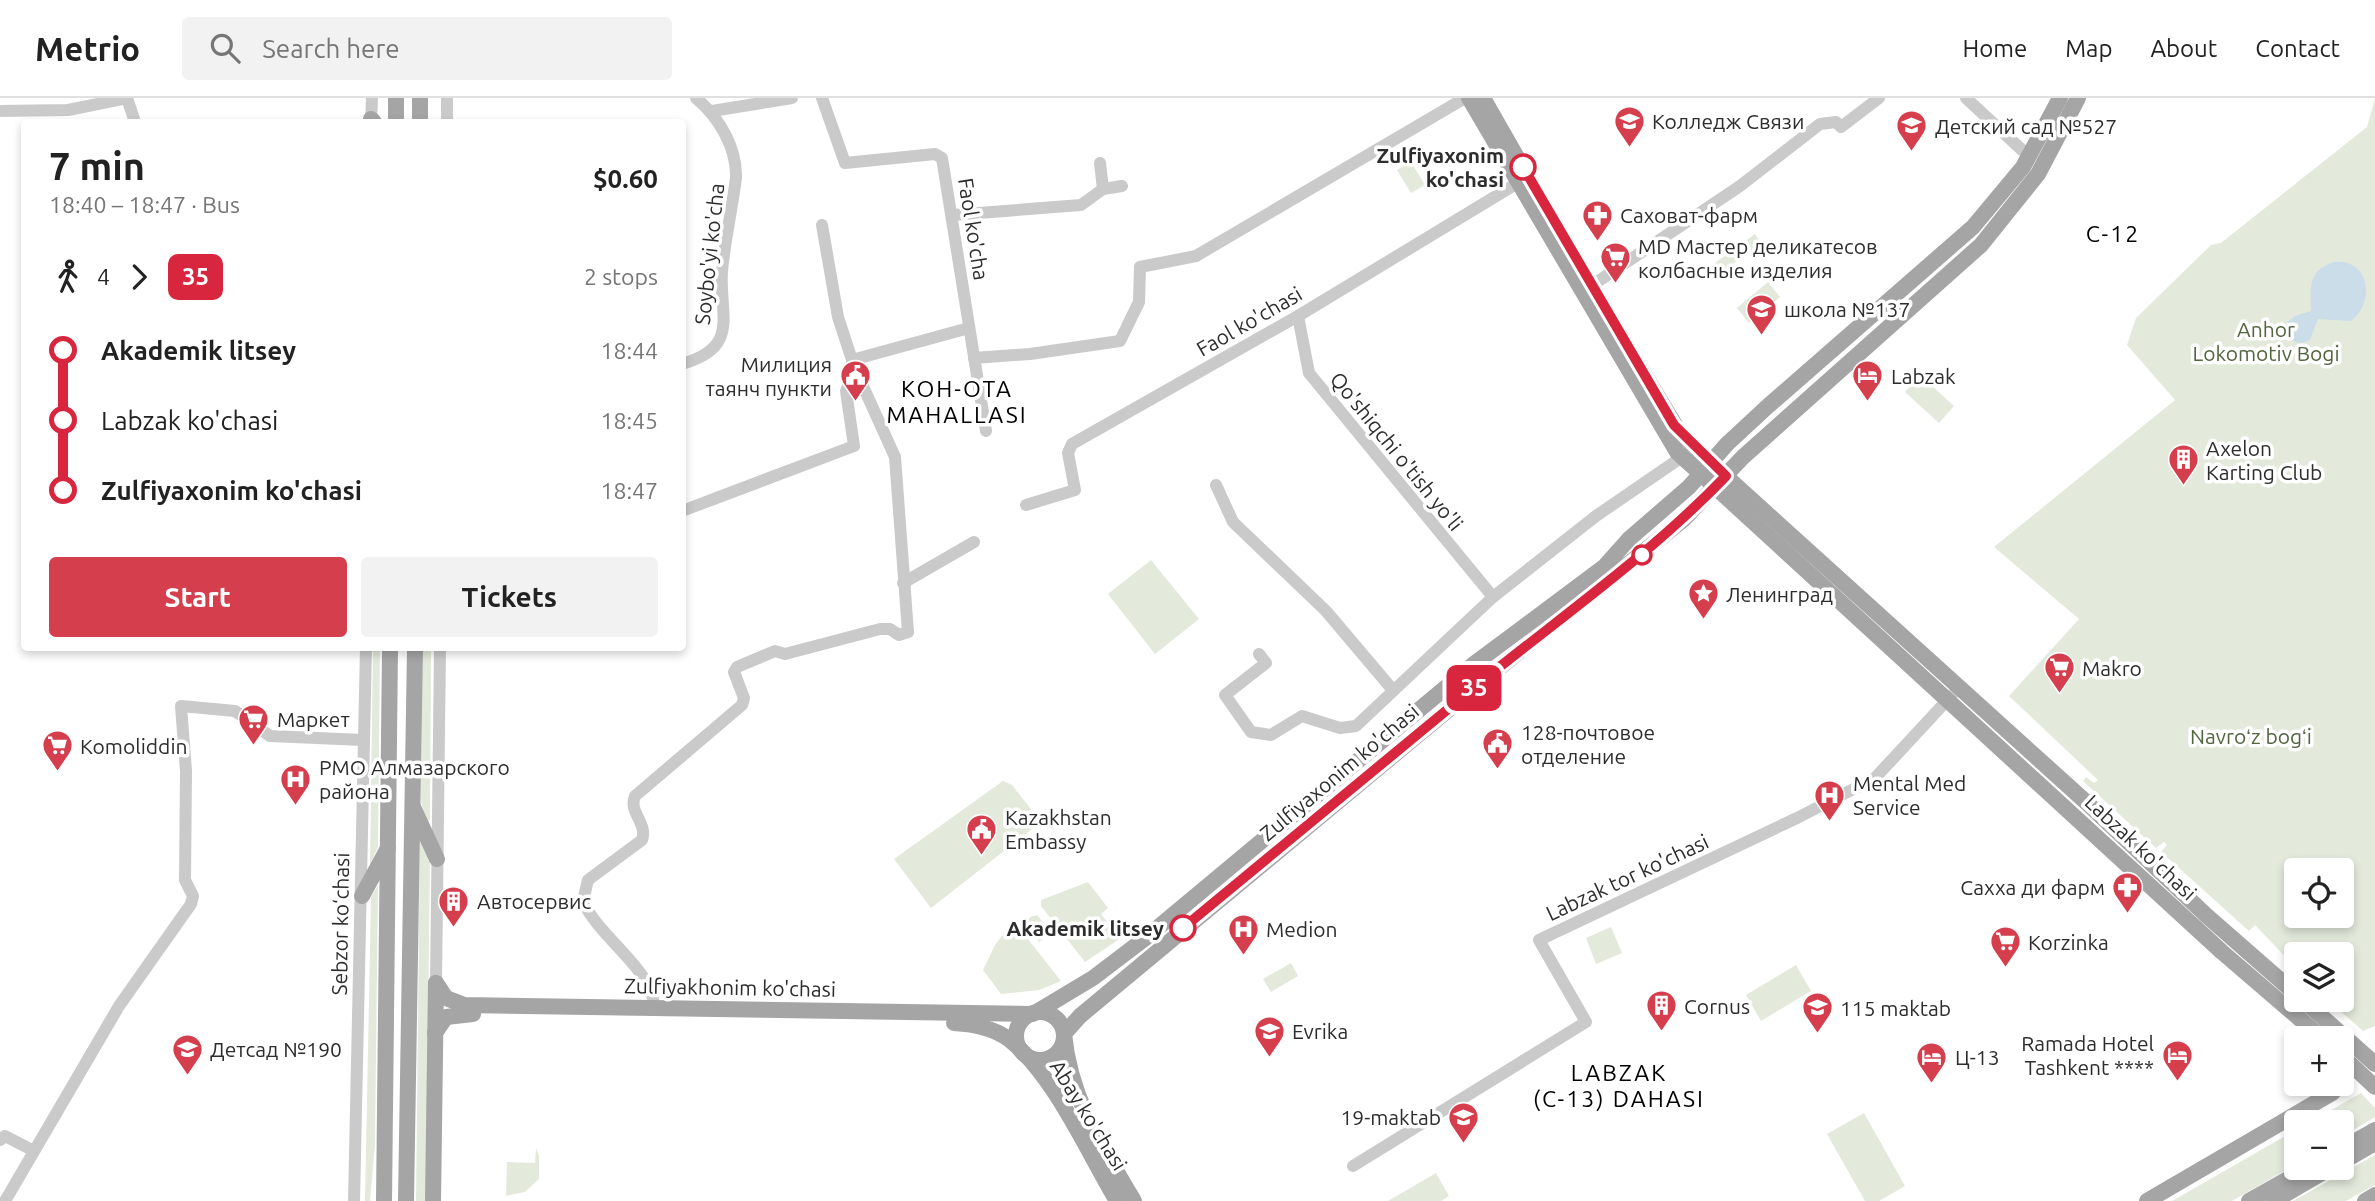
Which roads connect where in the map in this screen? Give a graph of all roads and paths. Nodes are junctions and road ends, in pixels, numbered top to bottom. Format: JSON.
{"nodes":[{"id":1,"x":127,"y":98,"type":"edge"},
{"id":2,"x":372,"y":98,"type":"edge"},
{"id":3,"x":396,"y":98,"type":"edge"},
{"id":4,"x":447,"y":98,"type":"edge"},
{"id":5,"x":696,"y":98,"type":"edge"},
{"id":6,"x":822,"y":98,"type":"edge"},
{"id":7,"x":1467,"y":98,"type":"edge"},
{"id":8,"x":1483,"y":98,"type":"edge"},
{"id":9,"x":1879,"y":98,"type":"edge"},
{"id":10,"x":1966,"y":98,"type":"edge"},
{"id":11,"x":2060,"y":98,"type":"edge"},
{"id":12,"x":2078,"y":98,"type":"edge"},
{"id":13,"x":784,"y":99,"type":"edge"},
{"id":14,"x":0,"y":111,"type":"edge"},
{"id":15,"x":712,"y":111,"type":"junction"},
{"id":16,"x":134,"y":119,"type":"edge"},
{"id":17,"x":372,"y":119,"type":"edge"},
{"id":18,"x":396,"y":119,"type":"edge"},
{"id":19,"x":447,"y":119,"type":"edge"},
{"id":20,"x":2038,"y":157,"type":"junction"},
{"id":21,"x":1100,"y":163,"type":"dead end"},
{"id":22,"x":1523,"y":180,"type":"junction"},
{"id":23,"x":1122,"y":186,"type":"dead end"},
{"id":24,"x":1103,"y":189,"type":"junction"},
{"id":25,"x":1990,"y":208,"type":"junction"},
{"id":26,"x":953,"y":215,"type":"junction"},
{"id":27,"x":2004,"y":220,"type":"junction"},
{"id":28,"x":822,"y":225,"type":"dead end"},
{"id":29,"x":1951,"y":248,"type":"junction"},
{"id":30,"x":1963,"y":262,"type":"junction"},
{"id":31,"x":1591,"y":286,"type":"junction"},
{"id":32,"x":1298,"y":316,"type":"junction"},
{"id":33,"x":969,"y":328,"type":"junction"},
{"id":34,"x":974,"y":358,"type":"junction"},
{"id":35,"x":852,"y":360,"type":"junction"},
{"id":36,"x":686,"y":364,"type":"edge"},
{"id":37,"x":852,"y":377,"type":"junction"},
{"id":38,"x":986,"y":431,"type":"dead end"},
{"id":39,"x":1682,"y":457,"type":"junction"},
{"id":40,"x":1705,"y":468,"type":"junction"},
{"id":41,"x":1721,"y":482,"type":"junction"},
{"id":42,"x":1216,"y":485,"type":"dead end"},
{"id":43,"x":1026,"y":505,"type":"dead end"},
{"id":44,"x":1737,"y":506,"type":"junction"},
{"id":45,"x":686,"y":509,"type":"edge"},
{"id":46,"x":1684,"y":519,"type":"junction"},
{"id":47,"x":974,"y":542,"type":"dead end"},
{"id":48,"x":902,"y":583,"type":"junction"},
{"id":49,"x":1493,"y":597,"type":"junction"},
{"id":50,"x":366,"y":651,"type":"edge"},
{"id":51,"x":390,"y":651,"type":"edge"},
{"id":52,"x":415,"y":651,"type":"edge"},
{"id":53,"x":440,"y":651,"type":"edge"},
{"id":54,"x":1259,"y":654,"type":"dead end"},
{"id":55,"x":1392,"y":690,"type":"junction"},
{"id":56,"x":1954,"y":693,"type":"junction"},
{"id":57,"x":413,"y":719,"type":"junction"},
{"id":58,"x":389,"y":720,"type":"junction"},
{"id":59,"x":363,"y":740,"type":"junction"},
{"id":60,"x":412,"y":803,"type":"junction"},
{"id":61,"x":389,"y":846,"type":"junction"},
{"id":62,"x":437,"y":859,"type":"junction"},
{"id":63,"x":362,"y":896,"type":"junction"},
{"id":64,"x":2202,"y":922,"type":"junction"},
{"id":65,"x":436,"y":983,"type":"junction"},
{"id":66,"x":2284,"y":985,"type":"edge"},
{"id":67,"x":654,"y":1007,"type":"junction"},
{"id":68,"x":2315,"y":1012,"type":"edge"},
{"id":69,"x":1033,"y":1014,"type":"junction"},
{"id":70,"x":2310,"y":1026,"type":"edge"},
{"id":71,"x":435,"y":1033,"type":"junction"},
{"id":72,"x":1064,"y":1034,"type":"junction"},
{"id":73,"x":1023,"y":1053,"type":"junction"},
{"id":74,"x":2356,"y":1055,"type":"edge"},
{"id":75,"x":2375,"y":1064,"type":"edge"},
{"id":76,"x":2375,"y":1087,"type":"edge"},
{"id":77,"x":2375,"y":1130,"type":"edge"},
{"id":78,"x":0,"y":1140,"type":"edge"},
{"id":79,"x":2354,"y":1142,"type":"edge"},
{"id":80,"x":2375,"y":1143,"type":"edge"},
{"id":81,"x":32,"y":1150,"type":"junction"},
{"id":82,"x":2354,"y":1155,"type":"edge"},
{"id":83,"x":1353,"y":1166,"type":"dead end"},
{"id":84,"x":384,"y":1177,"type":"junction"},
{"id":85,"x":2286,"y":1180,"type":"edge"},
{"id":86,"x":2310,"y":1180,"type":"edge"},
{"id":87,"x":2375,"y":1195,"type":"edge"},
{"id":88,"x":5,"y":1201,"type":"edge"},
{"id":89,"x":354,"y":1201,"type":"edge"},
{"id":90,"x":377,"y":1201,"type":"edge"},
{"id":91,"x":384,"y":1201,"type":"edge"},
{"id":92,"x":406,"y":1201,"type":"edge"},
{"id":93,"x":433,"y":1201,"type":"edge"},
{"id":94,"x":1116,"y":1201,"type":"edge"},
{"id":95,"x":1134,"y":1201,"type":"edge"},
{"id":96,"x":2147,"y":1201,"type":"edge"},
{"id":97,"x":2249,"y":1201,"type":"edge"},
{"id":98,"x":2274,"y":1201,"type":"edge"},
{"id":99,"x":2365,"y":1201,"type":"edge"}],
"edges":[{"from":1,"to":14,"type":"street"},
{"from":1,"to":16,"type":"street"},
{"from":2,"to":17,"type":"street"},
{"from":3,"to":18,"type":"main road"},
{"from":4,"to":19,"type":"street"},
{"from":5,"to":15,"type":"street","name":"Soybo'yi ko'cha"},
{"from":6,"to":26,"type":"street","name":"Faol ko'cha"},
{"from":7,"to":22,"type":"main road","name":"Labzak ko'chasi"},
{"from":7,"to":34,"type":"street"},
{"from":8,"to":22,"type":"main road","name":"Labzak ko'chasi"},
{"from":9,"to":31,"type":"street"},
{"from":10,"to":20,"type":"street"},
{"from":11,"to":20,"type":"main road","name":"Zulfiyaxonim ko'chasi"},
{"from":12,"to":20,"type":"main road","name":"Zulfiyaxonim ko'chasi"},
{"from":13,"to":15,"type":"street"},
{"from":15,"to":36,"type":"street","name":"Soybo'yi ko'cha"},
{"from":20,"to":25,"type":"main road","name":"Zulfiyaxonim ko'chasi"},
{"from":20,"to":27,"type":"main road","name":"Zulfiyaxonim ko'chasi"},
{"from":21,"to":24,"type":"street"},
{"from":22,"to":31,"type":"main road","name":"Labzak ko'chasi"},
{"from":22,"to":32,"type":"street","name":"Faol ko'chasi"},
{"from":22,"to":39,"type":"main road","name":"Labzak ko'chasi"},
{"from":23,"to":24,"type":"street"},
{"from":24,"to":26,"type":"street"},
{"from":25,"to":27,"type":"main road"},
{"from":25,"to":29,"type":"main road","name":"Zulfiyaxonim ko'chasi"},
{"from":26,"to":33,"type":"street","name":"Faol ko'cha"},
{"from":27,"to":30,"type":"main road","name":"Zulfiyaxonim ko'chasi"},
{"from":28,"to":35,"type":"street"},
{"from":29,"to":30,"type":"main road"},
{"from":29,"to":40,"type":"main road","name":"Zulfiyaxonim ko'chasi"},
{"from":30,"to":41,"type":"main road","name":"Zulfiyaxonim ko'chasi"},
{"from":31,"to":40,"type":"main road","name":"Labzak ko'chasi"},
{"from":32,"to":43,"type":"street","name":"Faol ko'chasi"},
{"from":32,"to":49,"type":"street","name":"Qo'shiqchi o'tish yo'li"},
{"from":33,"to":34,"type":"street","name":"Faol ko'cha"},
{"from":33,"to":35,"type":"street"},
{"from":34,"to":38,"type":"street","name":"Faol ko'cha"},
{"from":35,"to":37,"type":"street"},
{"from":37,"to":45,"type":"street"},
{"from":37,"to":48,"type":"street"},
{"from":39,"to":40,"type":"main road","name":"Labzak ko'chasi"},
{"from":39,"to":49,"type":"street"},
{"from":40,"to":41,"type":"main road","name":"Labzak ko'chasi"},
{"from":40,"to":69,"type":"main road","name":"Zulfiyaxonim ko'chasi"},
{"from":41,"to":44,"type":"main road","name":"Labzak ko'chasi"},
{"from":41,"to":46,"type":"main road","name":"Zulfiyaxonim ko'chasi"},
{"from":41,"to":56,"type":"main road","name":"Labzak ko'chasi"},
{"from":42,"to":55,"type":"street"},
{"from":44,"to":46,"type":"main road"},
{"from":44,"to":56,"type":"main road","name":"Labzak ko'chasi"},
{"from":46,"to":72,"type":"main road","name":"Zulfiyaxonim ko'chasi"},
{"from":47,"to":48,"type":"street"},
{"from":48,"to":67,"type":"street"},
{"from":49,"to":55,"type":"street"},
{"from":50,"to":59,"type":"street","name":"Sebzor ko‘chasi"},
{"from":51,"to":58,"type":"main road"},
{"from":52,"to":57,"type":"main road"},
{"from":53,"to":62,"type":"street"},
{"from":54,"to":55,"type":"street"},
{"from":56,"to":64,"type":"main road","name":"Labzak ko'chasi"},
{"from":56,"to":83,"type":"street","name":"Labzak tor ko'chasi"},
{"from":57,"to":58,"type":"main road"},
{"from":57,"to":60,"type":"main road"},
{"from":58,"to":61,"type":"main road"},
{"from":59,"to":63,"type":"street","name":"Sebzor ko‘chasi"},
{"from":59,"to":81,"type":"street"},
{"from":60,"to":62,"type":"main road"},
{"from":60,"to":92,"type":"main road"},
{"from":61,"to":63,"type":"main road"},
{"from":61,"to":84,"type":"main road"},
{"from":62,"to":65,"type":"street"},
{"from":63,"to":89,"type":"street","name":"Sebzor ko‘chasi"},
{"from":64,"to":66,"type":"main road","name":"Labzak ko'chasi"},
{"from":64,"to":70,"type":"main road","name":"Labzak ko'chasi"},
{"from":65,"to":67,"type":"main road","name":"Zulfiyakhonim ko'chasi"},
{"from":65,"to":71,"type":"main road"},
{"from":67,"to":69,"type":"main road","name":"Zulfiyakhonim ko'chasi"},
{"from":68,"to":74,"type":"main road"},
{"from":69,"to":72,"type":"main road"},
{"from":69,"to":73,"type":"main road"},
{"from":71,"to":73,"type":"main road","name":"Zulfiyakhonim ko'chasi"},
{"from":71,"to":93,"type":"main road"},
{"from":72,"to":73,"type":"main road"},
{"from":72,"to":95,"type":"main road","name":"Abay ko'chasi"},
{"from":73,"to":94,"type":"main road","name":"Abay ko'chasi"},
{"from":74,"to":75,"type":"main road"},
{"from":74,"to":76,"type":"main road"},
{"from":74,"to":96,"type":"main road"},
{"from":77,"to":79,"type":"main road"},
{"from":78,"to":81,"type":"street"},
{"from":80,"to":82,"type":"main road"},
{"from":81,"to":88,"type":"street"},
{"from":84,"to":90,"type":"main road"},
{"from":84,"to":91,"type":"main road"},
{"from":85,"to":97,"type":"main road"},
{"from":86,"to":98,"type":"main road"},
{"from":87,"to":99,"type":"main road"}]}
